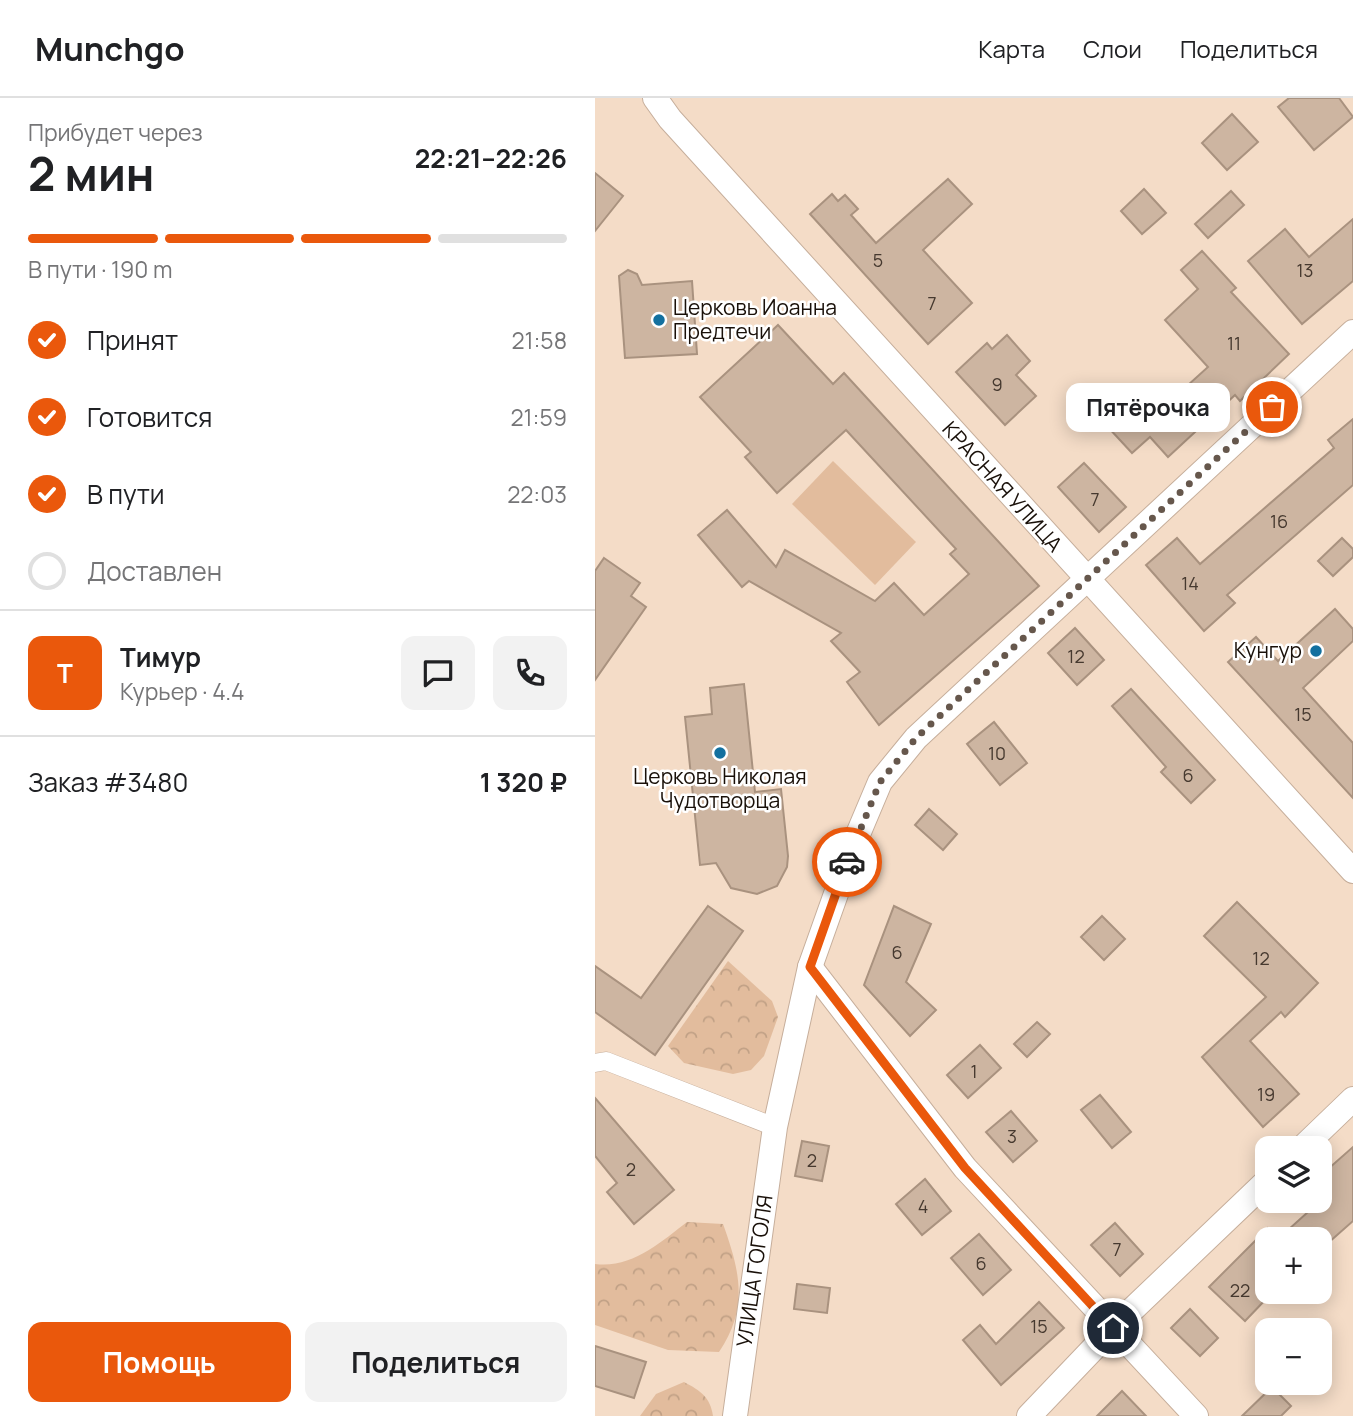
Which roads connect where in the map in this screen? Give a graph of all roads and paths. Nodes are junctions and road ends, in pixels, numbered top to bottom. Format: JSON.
{"nodes":[{"id":1,"x":655,"y":98,"type":"edge"},
{"id":2,"x":1353,"y":332,"type":"edge"},
{"id":3,"x":1086,"y":579,"type":"junction"},
{"id":4,"x":1353,"y":872,"type":"edge"},
{"id":5,"x":810,"y":967,"type":"junction"},
{"id":6,"x":595,"y":1063,"type":"edge"},
{"id":7,"x":1353,"y":1099,"type":"edge"},
{"id":8,"x":775,"y":1127,"type":"junction"},
{"id":9,"x":1314,"y":1136,"type":"edge"},
{"id":10,"x":1255,"y":1192,"type":"edge"},
{"id":11,"x":1113,"y":1328,"type":"junction"},
{"id":12,"x":735,"y":1416,"type":"edge"},
{"id":13,"x":1029,"y":1416,"type":"edge"},
{"id":14,"x":1196,"y":1416,"type":"edge"}],
"edges":[{"from":1,"to":3,"type":"street","name":"КРАСНАЯ УЛИЦА"},
{"from":2,"to":3,"type":"street","name":"УЛИЦА ГОГОЛЯ"},
{"from":3,"to":4,"type":"street","name":"КРАСНАЯ УЛИЦА"},
{"from":3,"to":5,"type":"street","name":"УЛИЦА ГОГОЛЯ"},
{"from":5,"to":8,"type":"street","name":"УЛИЦА ГОГОЛЯ"},
{"from":5,"to":11,"type":"street"},
{"from":6,"to":8,"type":"street"},
{"from":7,"to":9,"type":"street"},
{"from":8,"to":12,"type":"street","name":"УЛИЦА ГОГОЛЯ"},
{"from":10,"to":11,"type":"street"},
{"from":11,"to":13,"type":"street"},
{"from":11,"to":14,"type":"street"}]}
